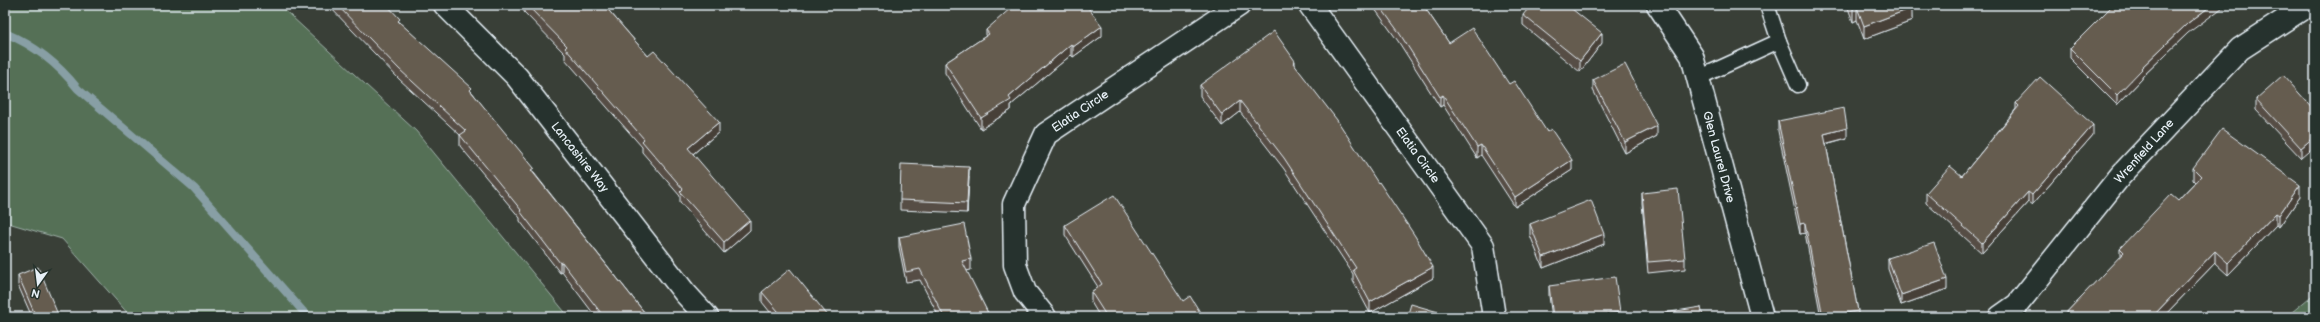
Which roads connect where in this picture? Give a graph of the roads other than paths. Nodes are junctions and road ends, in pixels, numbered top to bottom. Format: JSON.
{"nodes":[{"id":1,"x":445,"y":5,"type":"edge"},
{"id":2,"x":1239,"y":5,"type":"edge"},
{"id":3,"x":1310,"y":5,"type":"edge"},
{"id":4,"x":1658,"y":5,"type":"edge"},
{"id":5,"x":1767,"y":5,"type":"edge"},
{"id":6,"x":2308,"y":5,"type":"edge"},
{"id":7,"x":1779,"y":41,"type":"junction"},
{"id":8,"x":1698,"y":78,"type":"junction"},
{"id":9,"x":1798,"y":85,"type":"dead end"},
{"id":10,"x":707,"y":317,"type":"edge"},
{"id":11,"x":1045,"y":317,"type":"edge"},
{"id":12,"x":1494,"y":317,"type":"edge"},
{"id":13,"x":1762,"y":317,"type":"edge"},
{"id":14,"x":2000,"y":317,"type":"edge"}],
"edges":[{"from":1,"to":10,"type":"street","name":"Lancashire Way"},
{"from":2,"to":11,"type":"street","name":"Elatia Circle"},
{"from":3,"to":12,"type":"street","name":"Elatia Circle"},
{"from":4,"to":8,"type":"street","name":"Glen Laurel Drive"},
{"from":5,"to":7,"type":"lane"},
{"from":6,"to":14,"type":"street","name":"Wrenfield Lane"},
{"from":7,"to":8,"type":"lane"},
{"from":7,"to":9,"type":"lane"},
{"from":8,"to":13,"type":"street","name":"Glen Laurel Drive"}]}
